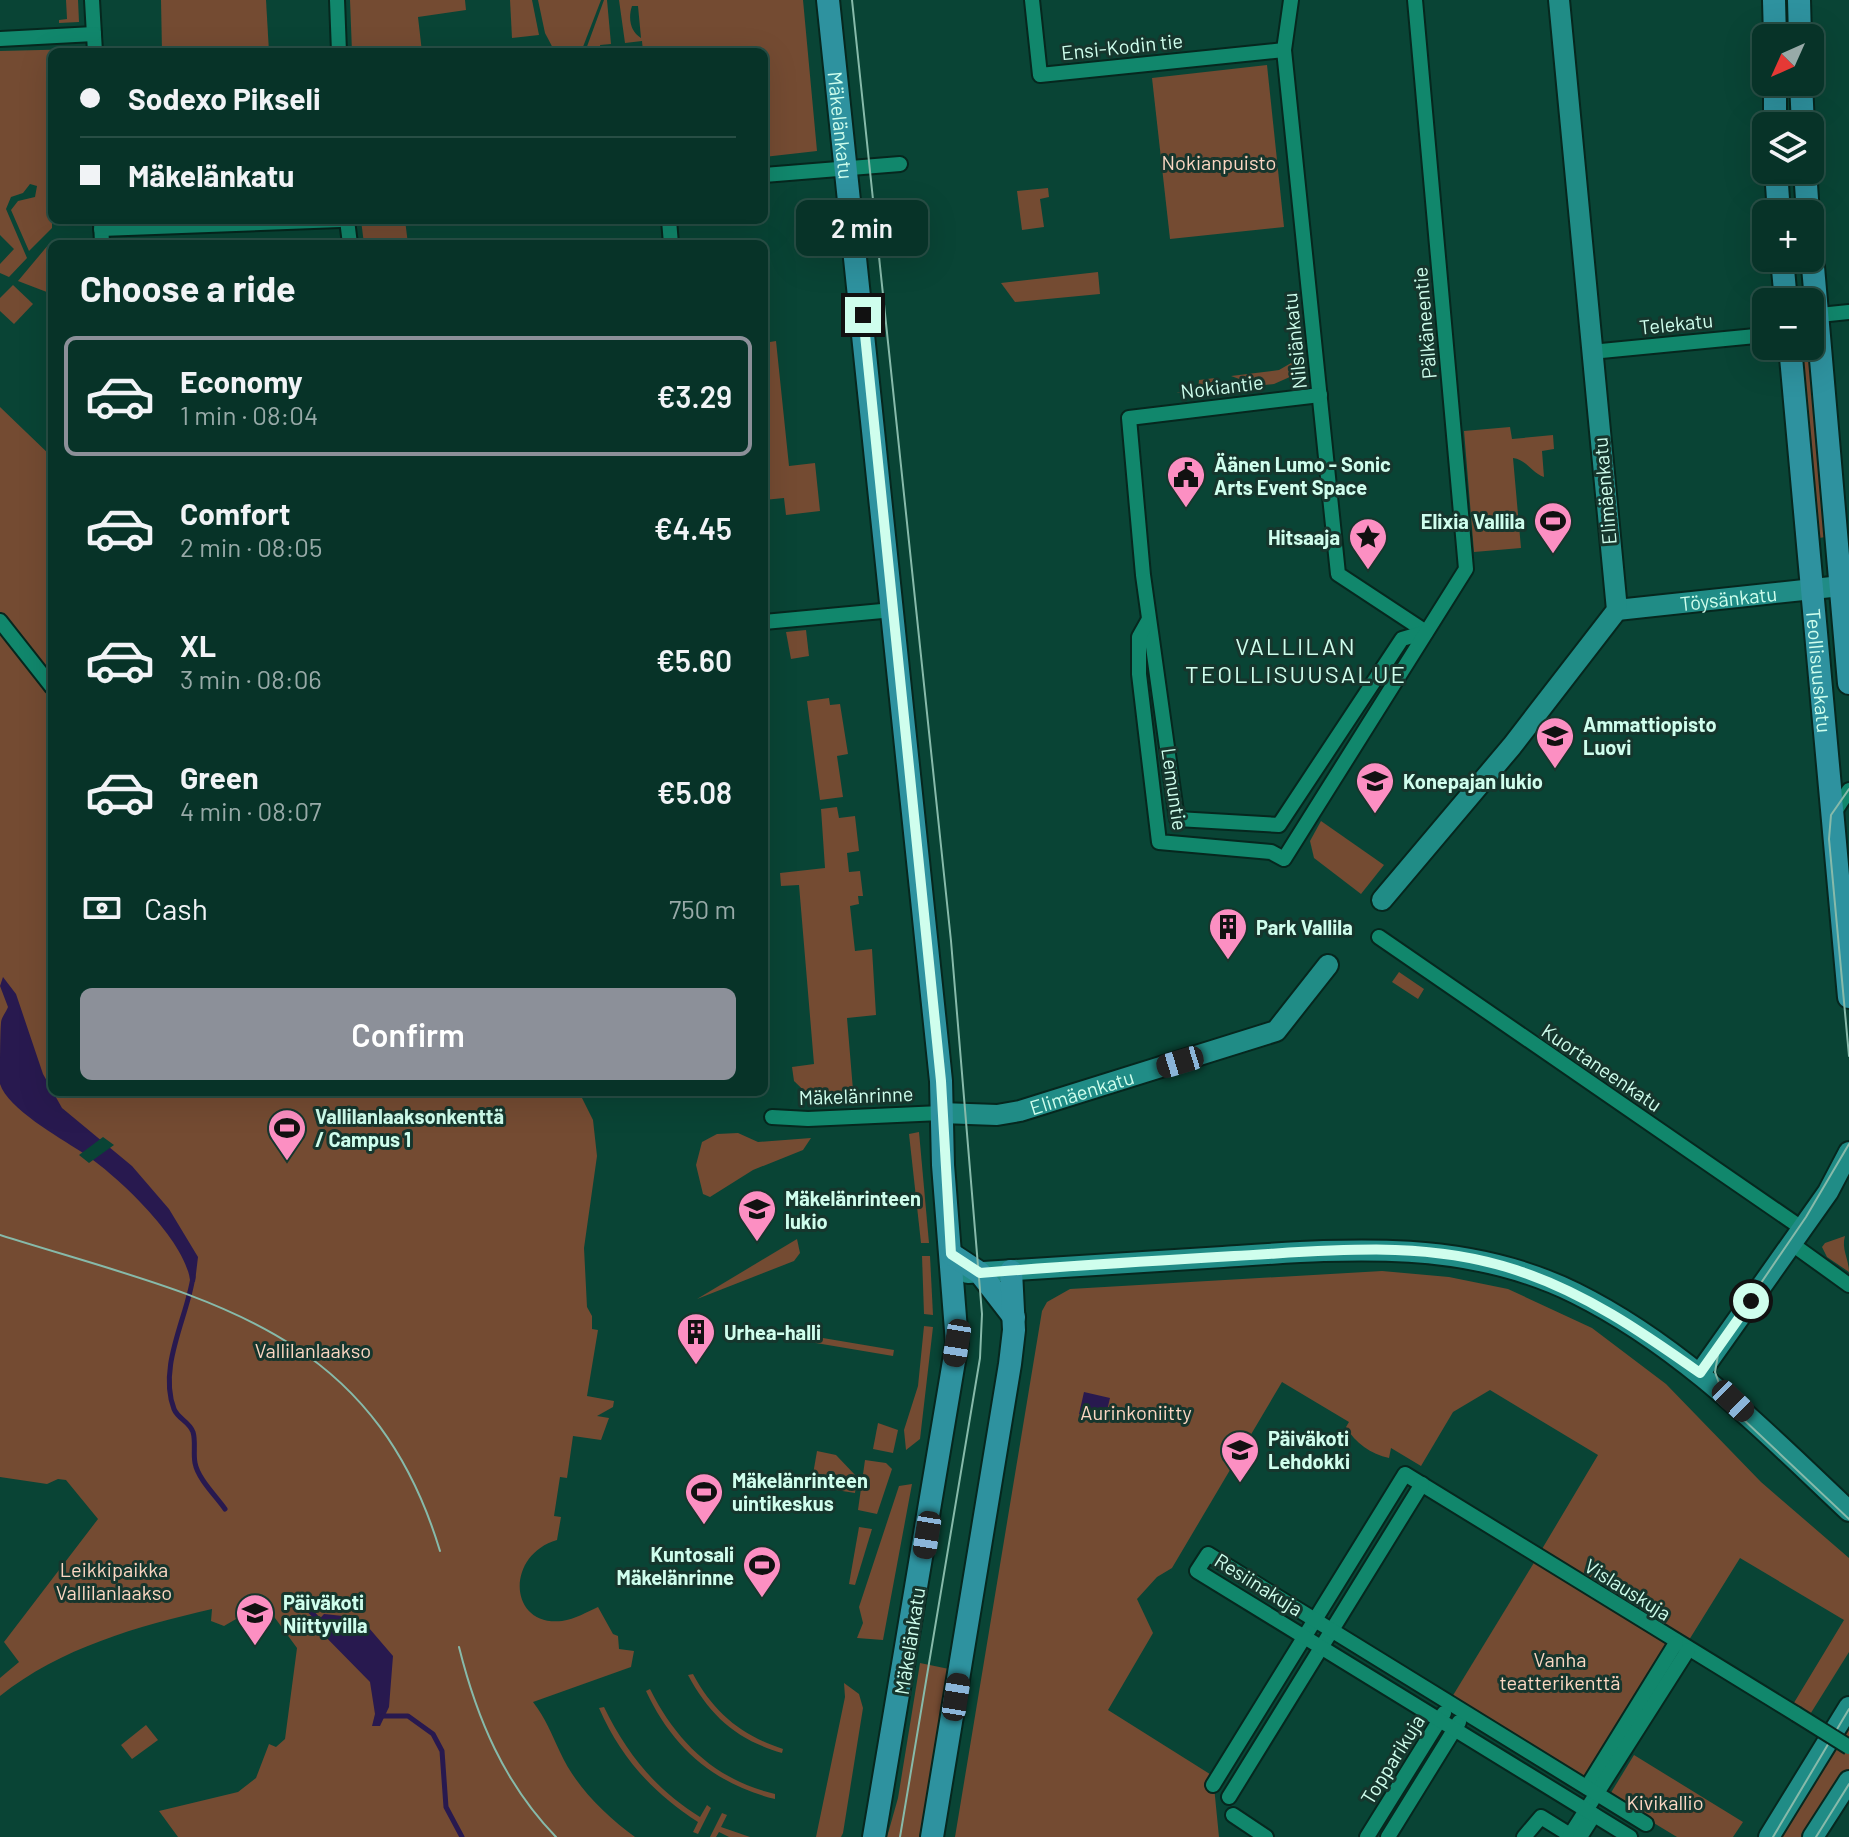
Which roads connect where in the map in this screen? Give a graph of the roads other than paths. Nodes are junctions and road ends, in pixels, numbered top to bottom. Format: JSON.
{"nodes":[{"id":1,"x":92,"y":0,"type":"edge"},
{"id":2,"x":337,"y":0,"type":"edge"},
{"id":3,"x":828,"y":0,"type":"edge"},
{"id":4,"x":1032,"y":0,"type":"edge"},
{"id":5,"x":1291,"y":0,"type":"edge"},
{"id":6,"x":1415,"y":0,"type":"edge"},
{"id":7,"x":1559,"y":0,"type":"edge"},
{"id":8,"x":1765,"y":0,"type":"edge"},
{"id":9,"x":1774,"y":0,"type":"edge"},
{"id":10,"x":1799,"y":0,"type":"edge"},
{"id":11,"x":1772,"y":24,"type":"edge"},
{"id":12,"x":1775,"y":24,"type":"edge"},
{"id":13,"x":1800,"y":24,"type":"edge"},
{"id":14,"x":94,"y":34,"type":"junction"},
{"id":15,"x":0,"y":39,"type":"edge"},
{"id":16,"x":95,"y":48,"type":"edge"},
{"id":17,"x":339,"y":48,"type":"edge"},
{"id":18,"x":1284,"y":50,"type":"junction"},
{"id":19,"x":900,"y":164,"type":"dead end"},
{"id":20,"x":847,"y":167,"type":"junction"},
{"id":21,"x":768,"y":175,"type":"edge"},
{"id":22,"x":253,"y":224,"type":"edge"},
{"id":23,"x":101,"y":231,"type":"edge"},
{"id":24,"x":1849,"y":312,"type":"edge"},
{"id":25,"x":1824,"y":315,"type":"edge"},
{"id":26,"x":1752,"y":336,"type":"edge"},
{"id":27,"x":1591,"y":352,"type":"junction"},
{"id":28,"x":1791,"y":360,"type":"edge"},
{"id":29,"x":1821,"y":360,"type":"edge"},
{"id":30,"x":1320,"y":395,"type":"junction"},
{"id":31,"x":1129,"y":418,"type":"joint"},
{"id":32,"x":1841,"y":586,"type":"junction"},
{"id":33,"x":1811,"y":588,"type":"junction"},
{"id":34,"x":893,"y":610,"type":"junction"},
{"id":35,"x":1617,"y":610,"type":"junction"},
{"id":36,"x":0,"y":621,"type":"edge"},
{"id":37,"x":1148,"y":621,"type":"junction"},
{"id":38,"x":768,"y":622,"type":"edge"},
{"id":39,"x":1426,"y":632,"type":"junction"},
{"id":40,"x":48,"y":682,"type":"edge"},
{"id":41,"x":1849,"y":683,"type":"edge"},
{"id":42,"x":1849,"y":790,"type":"edge"},
{"id":43,"x":1177,"y":819,"type":"joint"},
{"id":44,"x":1832,"y":820,"type":"junction"},
{"id":45,"x":1284,"y":859,"type":"joint"},
{"id":46,"x":1382,"y":900,"type":"dead end"},
{"id":47,"x":1379,"y":937,"type":"dead end"},
{"id":48,"x":1328,"y":965,"type":"dead end"},
{"id":49,"x":1849,"y":997,"type":"edge"},
{"id":50,"x":941,"y":1113,"type":"junction"},
{"id":51,"x":772,"y":1117,"type":"dead end"},
{"id":52,"x":1849,"y":1152,"type":"edge"},
{"id":53,"x":1849,"y":1178,"type":"edge"},
{"id":54,"x":1828,"y":1192,"type":"junction"},
{"id":55,"x":1797,"y":1236,"type":"junction"},
{"id":56,"x":952,"y":1264,"type":"junction"},
{"id":57,"x":1011,"y":1271,"type":"junction"},
{"id":58,"x":980,"y":1273,"type":"junction"},
{"id":59,"x":1849,"y":1285,"type":"edge"},
{"id":60,"x":1014,"y":1318,"type":"junction"},
{"id":61,"x":1700,"y":1373,"type":"junction"},
{"id":62,"x":1422,"y":1484,"type":"junction"},
{"id":63,"x":1849,"y":1511,"type":"edge"},
{"id":64,"x":1339,"y":1579,"type":"junction"},
{"id":65,"x":1357,"y":1590,"type":"junction"},
{"id":66,"x":1314,"y":1620,"type":"junction"},
{"id":67,"x":1333,"y":1630,"type":"junction"},
{"id":68,"x":1304,"y":1636,"type":"junction"},
{"id":69,"x":1682,"y":1646,"type":"junction"},
{"id":70,"x":1322,"y":1647,"type":"junction"},
{"id":71,"x":1394,"y":1667,"type":"junction"},
{"id":72,"x":1275,"y":1684,"type":"junction"},
{"id":73,"x":1383,"y":1684,"type":"junction"},
{"id":74,"x":1292,"y":1695,"type":"junction"},
{"id":75,"x":1451,"y":1703,"type":"junction"},
{"id":76,"x":1849,"y":1707,"type":"edge"},
{"id":77,"x":1465,"y":1712,"type":"junction"},
{"id":78,"x":1441,"y":1719,"type":"junction"},
{"id":79,"x":1455,"y":1728,"type":"junction"},
{"id":80,"x":1247,"y":1730,"type":"junction"},
{"id":81,"x":1264,"y":1740,"type":"junction"},
{"id":82,"x":1849,"y":1747,"type":"edge"},
{"id":83,"x":1849,"y":1781,"type":"edge"},
{"id":84,"x":1213,"y":1785,"type":"dead end"},
{"id":85,"x":1592,"y":1791,"type":"junction"},
{"id":86,"x":1557,"y":1792,"type":"junction"},
{"id":87,"x":1229,"y":1797,"type":"dead end"},
{"id":88,"x":1590,"y":1812,"type":"junction"},
{"id":89,"x":1233,"y":1815,"type":"dead end"},
{"id":90,"x":1541,"y":1817,"type":"junction"},
{"id":91,"x":1635,"y":1829,"type":"edge"},
{"id":92,"x":1527,"y":1833,"type":"edge"},
{"id":93,"x":1573,"y":1836,"type":"edge"},
{"id":94,"x":874,"y":1837,"type":"edge"},
{"id":95,"x":932,"y":1837,"type":"edge"},
{"id":96,"x":1266,"y":1837,"type":"edge"},
{"id":97,"x":1367,"y":1837,"type":"edge"},
{"id":98,"x":1388,"y":1837,"type":"edge"},
{"id":99,"x":1769,"y":1837,"type":"edge"},
{"id":100,"x":1813,"y":1837,"type":"edge"}],
"edges":[{"from":1,"to":14,"type":"street"},
{"from":2,"to":17,"type":"street"},
{"from":3,"to":20,"type":"main road","name":"Mäkelänkatu"},
{"from":4,"to":18,"type":"street","name":"Ensi-Kodin tie"},
{"from":5,"to":18,"type":"street","name":"Nilsiänkatu"},
{"from":6,"to":39,"type":"street","name":"Pälkäneentie"},
{"from":7,"to":27,"type":"street","name":"Elimäenkatu"},
{"from":8,"to":11,"type":"main road"},
{"from":9,"to":12,"type":"main road"},
{"from":10,"to":13,"type":"main road"},
{"from":14,"to":15,"type":"street"},
{"from":14,"to":16,"type":"street"},
{"from":18,"to":30,"type":"street","name":"Nilsiänkatu"},
{"from":19,"to":20,"type":"street"},
{"from":20,"to":21,"type":"street"},
{"from":20,"to":34,"type":"main road","name":"Mäkelänkatu"},
{"from":22,"to":23,"type":"street"},
{"from":24,"to":25,"type":"street"},
{"from":26,"to":27,"type":"street","name":"Telekatu"},
{"from":27,"to":35,"type":"street","name":"Elimäenkatu"},
{"from":28,"to":33,"type":"main road","name":"Teollisuuskatu"},
{"from":29,"to":32,"type":"main road","name":"Teollisuuskatu"},
{"from":30,"to":31,"type":"street","name":"Nokiantie"},
{"from":30,"to":39,"type":"street","name":"Nilsiänkatu"},
{"from":31,"to":37,"type":"street","name":"Lemuntie"},
{"from":32,"to":33,"type":"street","name":"Töysänkatu"},
{"from":32,"to":41,"type":"main road","name":"Teollisuuskatu"},
{"from":33,"to":35,"type":"street","name":"Töysänkatu"},
{"from":33,"to":44,"type":"main road","name":"Teollisuuskatu"},
{"from":34,"to":38,"type":"street"},
{"from":34,"to":50,"type":"main road","name":"Mäkelänkatu"},
{"from":35,"to":46,"type":"street"},
{"from":36,"to":40,"type":"street"},
{"from":37,"to":43,"type":"street","name":"Lemuntie"},
{"from":37,"to":45,"type":"street","name":"Lemuntie"},
{"from":39,"to":43,"type":"street","name":"Pälkäneentie"},
{"from":39,"to":45,"type":"street","name":"Pälkäneentie"},
{"from":42,"to":44,"type":"street"},
{"from":44,"to":49,"type":"main road","name":"Teollisuuskatu"},
{"from":47,"to":55,"type":"street","name":"Kuortaneenkatu"},
{"from":48,"to":50,"type":"street","name":"Elimäenkatu"},
{"from":50,"to":51,"type":"street","name":"Mäkelänrinne"},
{"from":50,"to":56,"type":"main road","name":"Mäkelänkatu"},
{"from":52,"to":54,"type":"street"},
{"from":53,"to":54,"type":"street"},
{"from":54,"to":55,"type":"street"},
{"from":55,"to":59,"type":"street","name":"Kuortaneenkatu"},
{"from":55,"to":61,"type":"street"},
{"from":56,"to":58,"type":"main road"},
{"from":56,"to":94,"type":"main road","name":"Mäkelänkatu"},
{"from":57,"to":58,"type":"street"},
{"from":57,"to":60,"type":"main road"},
{"from":57,"to":61,"type":"street"},
{"from":58,"to":60,"type":"main road"},
{"from":60,"to":95,"type":"main road"},
{"from":61,"to":63,"type":"street"},
{"from":62,"to":64,"type":"street"},
{"from":62,"to":65,"type":"street"},
{"from":62,"to":69,"type":"street","name":"Vislauskuja"},
{"from":64,"to":65,"type":"street"},
{"from":64,"to":66,"type":"street"},
{"from":65,"to":67,"type":"street"},
{"from":66,"to":67,"type":"street","name":"Resiinakuja"},
{"from":66,"to":68,"type":"street"},
{"from":66,"to":68,"type":"street","name":"Resiinakuja"},
{"from":67,"to":70,"type":"street"},
{"from":67,"to":71,"type":"street","name":"Resiinakuja"},
{"from":68,"to":70,"type":"street","name":"Resiinakuja"},
{"from":68,"to":72,"type":"street"},
{"from":69,"to":82,"type":"street","name":"Vislauskuja","bridge":true},
{"from":69,"to":85,"type":"street"},
{"from":70,"to":73,"type":"street","name":"Resiinakuja"},
{"from":70,"to":74,"type":"street"},
{"from":71,"to":73,"type":"street"},
{"from":71,"to":75,"type":"street","name":"Resiinakuja"},
{"from":72,"to":74,"type":"street"},
{"from":72,"to":80,"type":"street"},
{"from":73,"to":78,"type":"street","name":"Resiinakuja"},
{"from":74,"to":81,"type":"street"},
{"from":75,"to":77,"type":"street","name":"Resiinakuja"},
{"from":75,"to":78,"type":"street","name":"Topparikuja"},
{"from":76,"to":99,"type":"street"},
{"from":77,"to":79,"type":"street","name":"Topparikuja"},
{"from":77,"to":85,"type":"street","name":"Resiinakuja"},
{"from":78,"to":79,"type":"street","name":"Resiinakuja"},
{"from":78,"to":97,"type":"street","name":"Topparikuja"},
{"from":79,"to":86,"type":"street","name":"Resiinakuja"},
{"from":79,"to":98,"type":"street","name":"Topparikuja"},
{"from":80,"to":81,"type":"street"},
{"from":80,"to":84,"type":"street"},
{"from":81,"to":87,"type":"street"},
{"from":83,"to":100,"type":"street"},
{"from":85,"to":88,"type":"street"},
{"from":85,"to":91,"type":"street","name":"Resiinakuja"},
{"from":86,"to":88,"type":"street","name":"Resiinakuja"},
{"from":86,"to":90,"type":"street"},
{"from":88,"to":91,"type":"street","name":"Resiinakuja"},
{"from":88,"to":93,"type":"street"},
{"from":89,"to":96,"type":"street"},
{"from":90,"to":92,"type":"street"},
{"from":90,"to":93,"type":"street"}]}
